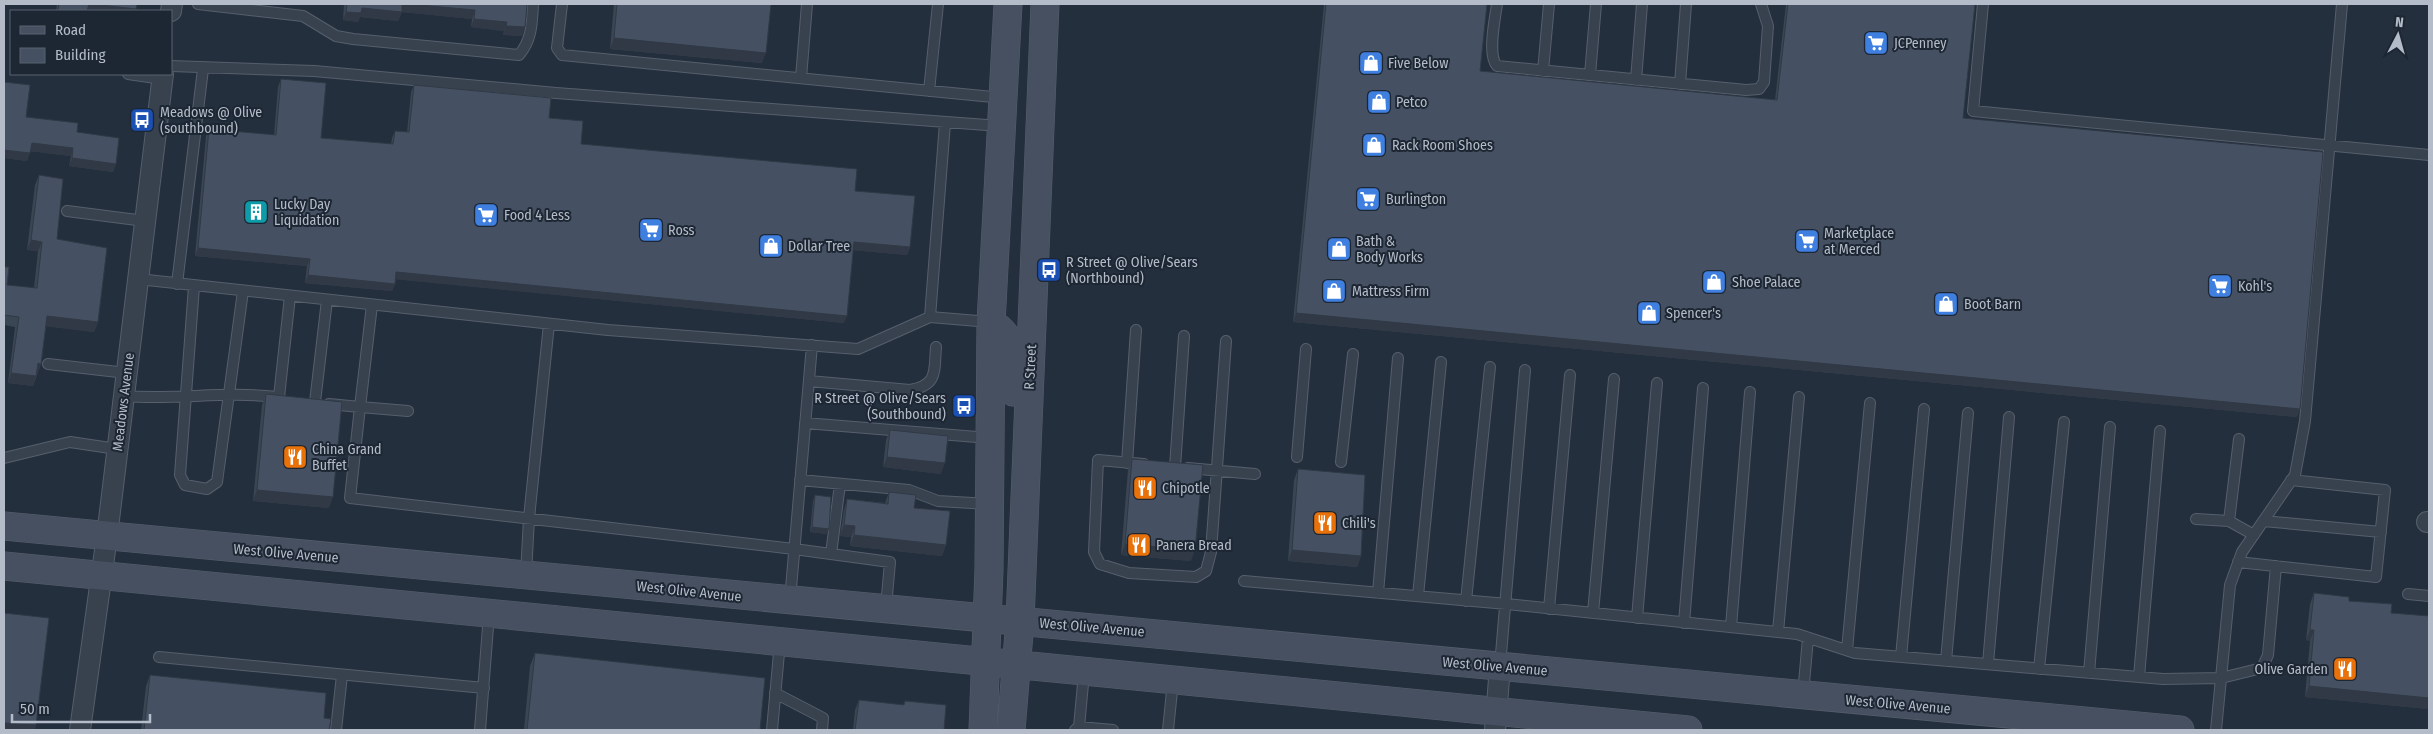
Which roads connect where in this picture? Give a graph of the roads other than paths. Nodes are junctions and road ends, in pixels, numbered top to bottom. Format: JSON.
{"nodes":[{"id":1,"x":198,"y":4,"type":"edge"},
{"id":2,"x":534,"y":4,"type":"edge"},
{"id":3,"x":562,"y":4,"type":"edge"},
{"id":4,"x":807,"y":4,"type":"edge"},
{"id":5,"x":938,"y":4,"type":"edge"},
{"id":6,"x":1008,"y":4,"type":"edge"},
{"id":7,"x":1497,"y":4,"type":"edge"},
{"id":8,"x":1549,"y":4,"type":"edge"},
{"id":9,"x":1596,"y":4,"type":"edge"},
{"id":10,"x":1642,"y":4,"type":"edge"},
{"id":11,"x":1686,"y":4,"type":"edge"},
{"id":12,"x":1761,"y":4,"type":"edge"},
{"id":13,"x":1983,"y":4,"type":"edge"},
{"id":14,"x":2342,"y":4,"type":"edge"},
{"id":15,"x":1040,"y":12,"type":"edge"},
{"id":16,"x":203,"y":69,"type":"junction"},
{"id":17,"x":1543,"y":71,"type":"junction"},
{"id":18,"x":172,"y":72,"type":"edge"},
{"id":19,"x":166,"y":75,"type":"edge"},
{"id":20,"x":1590,"y":75,"type":"junction"},
{"id":21,"x":800,"y":78,"type":"junction"},
{"id":22,"x":1636,"y":80,"type":"junction"},
{"id":23,"x":1680,"y":84,"type":"junction"},
{"id":24,"x":929,"y":91,"type":"junction"},
{"id":25,"x":1004,"y":98,"type":"junction"},
{"id":26,"x":945,"y":122,"type":"junction"},
{"id":27,"x":1002,"y":139,"type":"junction"},
{"id":28,"x":2329,"y":146,"type":"junction"},
{"id":29,"x":2429,"y":155,"type":"edge"},
{"id":30,"x":67,"y":211,"type":"dead end"},
{"id":31,"x":145,"y":221,"type":"junction"},
{"id":32,"x":138,"y":279,"type":"junction"},
{"id":33,"x":177,"y":284,"type":"junction"},
{"id":34,"x":194,"y":286,"type":"junction"},
{"id":35,"x":243,"y":291,"type":"junction"},
{"id":36,"x":290,"y":296,"type":"junction"},
{"id":37,"x":327,"y":300,"type":"junction"},
{"id":38,"x":372,"y":305,"type":"junction"},
{"id":39,"x":930,"y":317,"type":"junction"},
{"id":40,"x":1032,"y":320,"type":"junction"},
{"id":41,"x":991,"y":322,"type":"junction"},
{"id":42,"x":549,"y":324,"type":"junction"},
{"id":43,"x":1136,"y":330,"type":"dead end"},
{"id":44,"x":1184,"y":336,"type":"dead end"},
{"id":45,"x":1226,"y":341,"type":"dead end"},
{"id":46,"x":812,"y":345,"type":"junction"},
{"id":47,"x":936,"y":347,"type":"dead end"},
{"id":48,"x":1306,"y":350,"type":"dead end"},
{"id":49,"x":1353,"y":354,"type":"dead end"},
{"id":50,"x":1398,"y":358,"type":"dead end"},
{"id":51,"x":1441,"y":362,"type":"dead end"},
{"id":52,"x":48,"y":364,"type":"dead end"},
{"id":53,"x":1490,"y":367,"type":"dead end"},
{"id":54,"x":1525,"y":370,"type":"dead end"},
{"id":55,"x":127,"y":374,"type":"junction"},
{"id":56,"x":1570,"y":375,"type":"dead end"},
{"id":57,"x":1614,"y":379,"type":"dead end"},
{"id":58,"x":809,"y":380,"type":"junction"},
{"id":59,"x":1657,"y":383,"type":"dead end"},
{"id":60,"x":1703,"y":388,"type":"dead end"},
{"id":61,"x":1750,"y":392,"type":"dead end"},
{"id":62,"x":124,"y":396,"type":"junction"},
{"id":63,"x":186,"y":396,"type":"junction"},
{"id":64,"x":229,"y":396,"type":"junction"},
{"id":65,"x":1799,"y":397,"type":"dead end"},
{"id":66,"x":1870,"y":404,"type":"dead end"},
{"id":67,"x":360,"y":407,"type":"junction"},
{"id":68,"x":1924,"y":409,"type":"dead end"},
{"id":69,"x":408,"y":411,"type":"dead end"},
{"id":70,"x":1968,"y":413,"type":"dead end"},
{"id":71,"x":2009,"y":417,"type":"dead end"},
{"id":72,"x":2064,"y":422,"type":"dead end"},
{"id":73,"x":805,"y":423,"type":"junction"},
{"id":74,"x":2110,"y":426,"type":"dead end"},
{"id":75,"x":1027,"y":430,"type":"junction"},
{"id":76,"x":2160,"y":431,"type":"dead end"},
{"id":77,"x":990,"y":438,"type":"junction"},
{"id":78,"x":2240,"y":439,"type":"dead end"},
{"id":79,"x":118,"y":449,"type":"junction"},
{"id":80,"x":1297,"y":457,"type":"dead end"},
{"id":81,"x":4,"y":458,"type":"edge"},
{"id":82,"x":1127,"y":462,"type":"junction"},
{"id":83,"x":1341,"y":462,"type":"dead end"},
{"id":84,"x":1165,"y":466,"type":"junction"},
{"id":85,"x":1218,"y":471,"type":"junction"},
{"id":86,"x":1255,"y":474,"type":"dead end"},
{"id":87,"x":800,"y":480,"type":"junction"},
{"id":88,"x":2292,"y":480,"type":"junction"},
{"id":89,"x":840,"y":484,"type":"junction"},
{"id":90,"x":989,"y":504,"type":"junction"},
{"id":91,"x":529,"y":518,"type":"junction"},
{"id":92,"x":2196,"y":519,"type":"dead end"},
{"id":93,"x":2229,"y":521,"type":"junction"},
{"id":94,"x":2263,"y":521,"type":"junction"},
{"id":95,"x":4,"y":526,"type":"edge"},
{"id":96,"x":2381,"y":532,"type":"junction"},
{"id":97,"x":2254,"y":535,"type":"junction"},
{"id":98,"x":107,"y":536,"type":"junction"},
{"id":99,"x":794,"y":549,"type":"junction"},
{"id":100,"x":832,"y":554,"type":"junction"},
{"id":101,"x":2238,"y":562,"type":"junction"},
{"id":102,"x":4,"y":566,"type":"edge"},
{"id":103,"x":2276,"y":566,"type":"junction"},
{"id":104,"x":101,"y":575,"type":"junction"},
{"id":105,"x":526,"y":575,"type":"junction"},
{"id":106,"x":1244,"y":581,"type":"dead end"},
{"id":107,"x":1378,"y":593,"type":"junction"},
{"id":108,"x":2408,"y":594,"type":"dead end"},
{"id":109,"x":1418,"y":596,"type":"junction"},
{"id":110,"x":2429,"y":596,"type":"edge"},
{"id":111,"x":789,"y":601,"type":"junction"},
{"id":112,"x":1466,"y":601,"type":"junction"},
{"id":113,"x":1507,"y":604,"type":"junction"},
{"id":114,"x":1549,"y":609,"type":"junction"},
{"id":115,"x":886,"y":610,"type":"junction"},
{"id":116,"x":489,"y":613,"type":"junction"},
{"id":117,"x":1593,"y":613,"type":"junction"},
{"id":118,"x":1637,"y":618,"type":"junction"},
{"id":119,"x":987,"y":619,"type":"junction"},
{"id":120,"x":1020,"y":621,"type":"junction"},
{"id":121,"x":1684,"y":622,"type":"junction"},
{"id":122,"x":1731,"y":628,"type":"junction"},
{"id":123,"x":1778,"y":632,"type":"junction"},
{"id":124,"x":1808,"y":638,"type":"junction"},
{"id":125,"x":780,"y":642,"type":"junction"},
{"id":126,"x":1847,"y":650,"type":"junction"},
{"id":127,"x":159,"y":657,"type":"dead end"},
{"id":128,"x":1901,"y":657,"type":"junction"},
{"id":129,"x":1946,"y":661,"type":"junction"},
{"id":130,"x":985,"y":662,"type":"junction"},
{"id":131,"x":1988,"y":664,"type":"junction"},
{"id":132,"x":1015,"y":665,"type":"junction"},
{"id":133,"x":1500,"y":666,"type":"junction"},
{"id":134,"x":2039,"y":668,"type":"junction"},
{"id":135,"x":1084,"y":672,"type":"junction"},
{"id":136,"x":2089,"y":673,"type":"junction"},
{"id":137,"x":342,"y":675,"type":"junction"},
{"id":138,"x":2139,"y":677,"type":"junction"},
{"id":139,"x":2221,"y":678,"type":"junction"},
{"id":140,"x":1173,"y":680,"type":"junction"},
{"id":141,"x":484,"y":688,"type":"junction"},
{"id":142,"x":775,"y":694,"type":"junction"},
{"id":143,"x":1803,"y":694,"type":"junction"},
{"id":144,"x":1496,"y":721,"type":"edge"},
{"id":145,"x":1077,"y":729,"type":"edge"},
{"id":146,"x":80,"y":730,"type":"edge"},
{"id":147,"x":336,"y":730,"type":"edge"},
{"id":148,"x":480,"y":730,"type":"edge"},
{"id":149,"x":772,"y":730,"type":"edge"},
{"id":150,"x":822,"y":730,"type":"edge"},
{"id":151,"x":983,"y":730,"type":"edge"},
{"id":152,"x":1011,"y":730,"type":"edge"},
{"id":153,"x":1113,"y":730,"type":"edge"},
{"id":154,"x":1168,"y":730,"type":"edge"},
{"id":155,"x":1688,"y":730,"type":"edge"},
{"id":156,"x":2180,"y":730,"type":"edge"},
{"id":157,"x":2216,"y":730,"type":"edge"}],
"edges":[{"from":1,"to":2,"type":"lane"},
{"from":3,"to":21,"type":"lane"},
{"from":4,"to":21,"type":"lane"},
{"from":5,"to":24,"type":"lane"},
{"from":6,"to":25,"type":"main road"},
{"from":7,"to":17,"type":"lane"},
{"from":8,"to":17,"type":"lane"},
{"from":9,"to":20,"type":"lane"},
{"from":10,"to":22,"type":"lane"},
{"from":11,"to":23,"type":"lane"},
{"from":12,"to":23,"type":"lane"},
{"from":13,"to":28,"type":"lane"},
{"from":14,"to":28,"type":"lane"},
{"from":15,"to":40,"type":"main road","name":"R Street"},
{"from":16,"to":18,"type":"lane"},
{"from":16,"to":26,"type":"lane"},
{"from":16,"to":33,"type":"lane"},
{"from":17,"to":20,"type":"lane"},
{"from":19,"to":31,"type":"street","name":"Meadows Avenue"},
{"from":20,"to":22,"type":"lane"},
{"from":21,"to":24,"type":"lane"},
{"from":22,"to":23,"type":"lane"},
{"from":24,"to":25,"type":"lane"},
{"from":25,"to":27,"type":"main road"},
{"from":26,"to":27,"type":"lane"},
{"from":26,"to":39,"type":"lane"},
{"from":27,"to":40,"type":"main road"},
{"from":27,"to":41,"type":"main road"},
{"from":28,"to":29,"type":"lane"},
{"from":28,"to":88,"type":"lane"},
{"from":30,"to":31,"type":"lane"},
{"from":31,"to":32,"type":"street","name":"Meadows Avenue"},
{"from":32,"to":33,"type":"lane"},
{"from":32,"to":55,"type":"street","name":"Meadows Avenue"},
{"from":33,"to":34,"type":"lane"},
{"from":34,"to":35,"type":"lane"},
{"from":34,"to":63,"type":"lane"},
{"from":35,"to":36,"type":"lane"},
{"from":35,"to":64,"type":"lane"},
{"from":36,"to":37,"type":"lane"},
{"from":36,"to":64,"type":"lane"},
{"from":37,"to":38,"type":"lane"},
{"from":37,"to":67,"type":"lane"},
{"from":38,"to":42,"type":"lane"},
{"from":38,"to":67,"type":"lane"},
{"from":39,"to":41,"type":"lane"},
{"from":39,"to":46,"type":"lane"},
{"from":40,"to":75,"type":"main road","name":"R Street"},
{"from":41,"to":75,"type":"main road"},
{"from":41,"to":77,"type":"main road"},
{"from":42,"to":46,"type":"lane"},
{"from":42,"to":91,"type":"lane"},
{"from":43,"to":82,"type":"lane"},
{"from":44,"to":84,"type":"lane"},
{"from":45,"to":85,"type":"lane"},
{"from":46,"to":58,"type":"lane"},
{"from":47,"to":58,"type":"lane"},
{"from":48,"to":80,"type":"lane"},
{"from":49,"to":83,"type":"lane"},
{"from":50,"to":107,"type":"lane"},
{"from":51,"to":109,"type":"lane"},
{"from":52,"to":55,"type":"lane"},
{"from":53,"to":112,"type":"lane"},
{"from":54,"to":113,"type":"lane"},
{"from":55,"to":62,"type":"street","name":"Meadows Avenue"},
{"from":56,"to":114,"type":"lane"},
{"from":57,"to":117,"type":"lane"},
{"from":58,"to":73,"type":"lane"},
{"from":59,"to":118,"type":"lane"},
{"from":60,"to":121,"type":"lane"},
{"from":61,"to":122,"type":"lane"},
{"from":62,"to":63,"type":"lane"},
{"from":62,"to":79,"type":"street","name":"Meadows Avenue"},
{"from":63,"to":64,"type":"lane"},
{"from":63,"to":64,"type":"lane"},
{"from":65,"to":123,"type":"lane"},
{"from":66,"to":126,"type":"lane"},
{"from":67,"to":69,"type":"lane"},
{"from":67,"to":91,"type":"lane"},
{"from":68,"to":128,"type":"lane"},
{"from":70,"to":129,"type":"lane"},
{"from":71,"to":131,"type":"lane"},
{"from":72,"to":134,"type":"lane"},
{"from":73,"to":77,"type":"lane"},
{"from":73,"to":87,"type":"lane"},
{"from":74,"to":136,"type":"lane"},
{"from":75,"to":120,"type":"main road","name":"R Street"},
{"from":76,"to":138,"type":"lane"},
{"from":77,"to":90,"type":"main road"},
{"from":78,"to":93,"type":"lane"},
{"from":79,"to":81,"type":"lane"},
{"from":79,"to":98,"type":"street","name":"Meadows Avenue"},
{"from":82,"to":84,"type":"lane"},
{"from":82,"to":85,"type":"lane"},
{"from":84,"to":85,"type":"lane"},
{"from":85,"to":86,"type":"lane"},
{"from":87,"to":89,"type":"lane"},
{"from":87,"to":99,"type":"lane"},
{"from":88,"to":94,"type":"lane"},
{"from":88,"to":96,"type":"lane"},
{"from":89,"to":90,"type":"lane"},
{"from":89,"to":100,"type":"lane"},
{"from":90,"to":119,"type":"main road"},
{"from":91,"to":99,"type":"lane"},
{"from":91,"to":105,"type":"lane"},
{"from":92,"to":93,"type":"lane"},
{"from":93,"to":97,"type":"lane"},
{"from":94,"to":96,"type":"lane"},
{"from":94,"to":97,"type":"lane"},
{"from":95,"to":98,"type":"main road","name":"West Olive Avenue"},
{"from":96,"to":103,"type":"lane"},
{"from":97,"to":101,"type":"lane"},
{"from":98,"to":104,"type":"street","name":"Meadows Avenue"},
{"from":98,"to":105,"type":"main road","name":"West Olive Avenue"},
{"from":99,"to":100,"type":"lane"},
{"from":99,"to":111,"type":"lane"},
{"from":100,"to":115,"type":"lane"},
{"from":101,"to":103,"type":"lane"},
{"from":101,"to":139,"type":"lane"},
{"from":102,"to":104,"type":"main road"},
{"from":103,"to":139,"type":"lane"},
{"from":104,"to":116,"type":"main road"},
{"from":104,"to":146,"type":"street","name":"Meadows Avenue"},
{"from":105,"to":111,"type":"main road","name":"West Olive Avenue"},
{"from":106,"to":107,"type":"lane"},
{"from":107,"to":109,"type":"lane"},
{"from":108,"to":110,"type":"lane"},
{"from":109,"to":112,"type":"lane"},
{"from":111,"to":115,"type":"main road","name":"West Olive Avenue"},
{"from":112,"to":113,"type":"lane"},
{"from":113,"to":114,"type":"lane"},
{"from":113,"to":133,"type":"lane"},
{"from":114,"to":117,"type":"lane"},
{"from":115,"to":119,"type":"main road","name":"West Olive Avenue"},
{"from":116,"to":125,"type":"main road"},
{"from":116,"to":141,"type":"lane"},
{"from":117,"to":118,"type":"lane"},
{"from":118,"to":121,"type":"lane"},
{"from":119,"to":120,"type":"main road","name":"West Olive Avenue"},
{"from":119,"to":130,"type":"main road"},
{"from":120,"to":132,"type":"main road","name":"R Street"},
{"from":120,"to":133,"type":"main road","name":"West Olive Avenue"},
{"from":121,"to":122,"type":"lane"},
{"from":122,"to":123,"type":"lane"},
{"from":123,"to":124,"type":"lane"},
{"from":124,"to":126,"type":"lane"},
{"from":124,"to":143,"type":"lane"},
{"from":125,"to":130,"type":"main road"},
{"from":125,"to":142,"type":"lane"},
{"from":126,"to":128,"type":"lane"},
{"from":127,"to":137,"type":"lane"},
{"from":128,"to":129,"type":"lane"},
{"from":129,"to":131,"type":"lane"},
{"from":130,"to":132,"type":"main road"},
{"from":130,"to":151,"type":"main road"},
{"from":131,"to":134,"type":"lane"},
{"from":132,"to":135,"type":"main road"},
{"from":132,"to":152,"type":"main road","name":"R Street"},
{"from":133,"to":143,"type":"main road","name":"West Olive Avenue"},
{"from":133,"to":144,"type":"street"},
{"from":134,"to":136,"type":"lane"},
{"from":135,"to":140,"type":"main road"},
{"from":135,"to":145,"type":"lane"},
{"from":136,"to":138,"type":"lane"},
{"from":137,"to":141,"type":"lane"},
{"from":137,"to":147,"type":"lane"},
{"from":138,"to":139,"type":"lane"},
{"from":139,"to":157,"type":"lane"},
{"from":140,"to":144,"type":"main road"},
{"from":140,"to":154,"type":"lane"},
{"from":141,"to":148,"type":"lane"},
{"from":142,"to":149,"type":"lane"},
{"from":142,"to":150,"type":"lane"},
{"from":143,"to":156,"type":"main road","name":"West Olive Avenue"},
{"from":144,"to":155,"type":"main road"},
{"from":145,"to":153,"type":"lane"}]}
